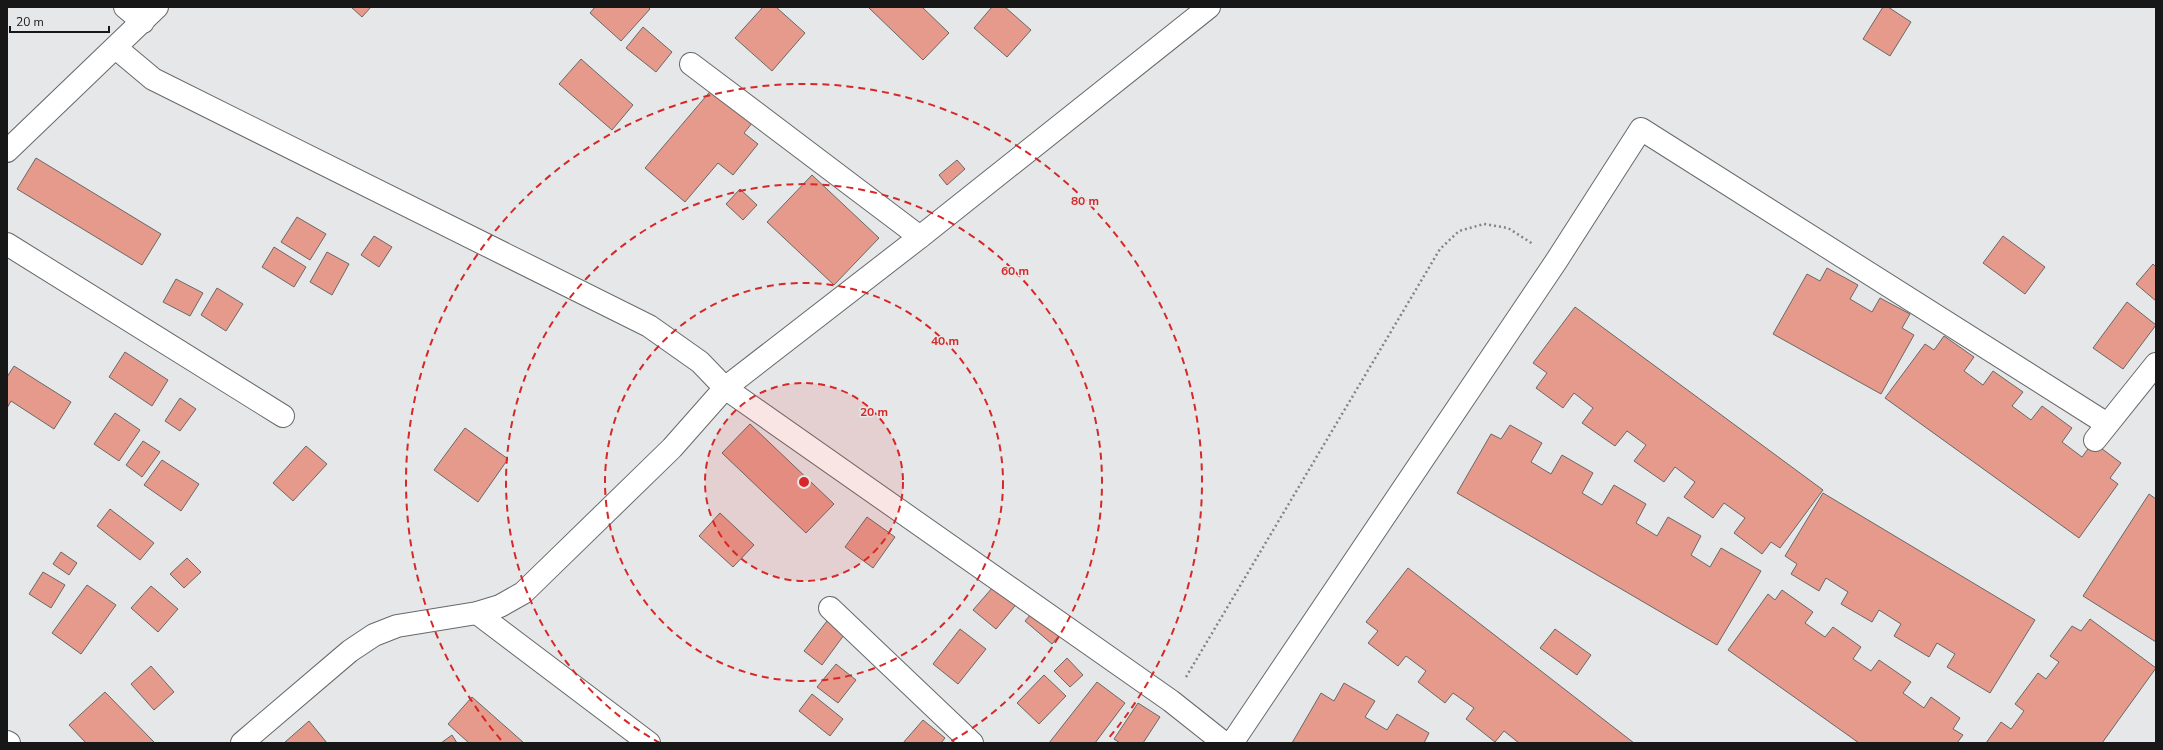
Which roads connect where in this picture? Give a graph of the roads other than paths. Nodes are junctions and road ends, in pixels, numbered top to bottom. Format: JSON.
{"nodes":[{"id":1,"x":125,"y":7,"type":"edge"},
{"id":2,"x":1209,"y":7,"type":"edge"},
{"id":3,"x":150,"y":15,"type":"edge"},
{"id":4,"x":116,"y":48,"type":"junction"},
{"id":5,"x":691,"y":64,"type":"dead end"},
{"id":6,"x":7,"y":151,"type":"edge"},
{"id":7,"x":920,"y":237,"type":"junction"},
{"id":8,"x":7,"y":244,"type":"edge"},
{"id":9,"x":2156,"y":364,"type":"edge"},
{"id":10,"x":725,"y":388,"type":"junction"},
{"id":11,"x":283,"y":416,"type":"dead end"},
{"id":12,"x":830,"y":608,"type":"dead end"},
{"id":13,"x":477,"y":613,"type":"junction"},
{"id":14,"x":242,"y":743,"type":"edge"},
{"id":15,"x":649,"y":743,"type":"edge"},
{"id":16,"x":971,"y":743,"type":"edge"},
{"id":17,"x":1224,"y":743,"type":"edge"},
{"id":18,"x":1232,"y":743,"type":"edge"}],
"edges":[{"from":1,"to":3,"type":"street"},
{"from":2,"to":7,"type":"street"},
{"from":3,"to":4,"type":"street"},
{"from":4,"to":6,"type":"street"},
{"from":4,"to":10,"type":"street"},
{"from":5,"to":7,"type":"street"},
{"from":7,"to":10,"type":"street"},
{"from":8,"to":11,"type":"street"},
{"from":9,"to":18,"type":"street"},
{"from":10,"to":13,"type":"street"},
{"from":10,"to":17,"type":"street"},
{"from":12,"to":16,"type":"street"},
{"from":13,"to":14,"type":"street"},
{"from":13,"to":15,"type":"street"}]}
